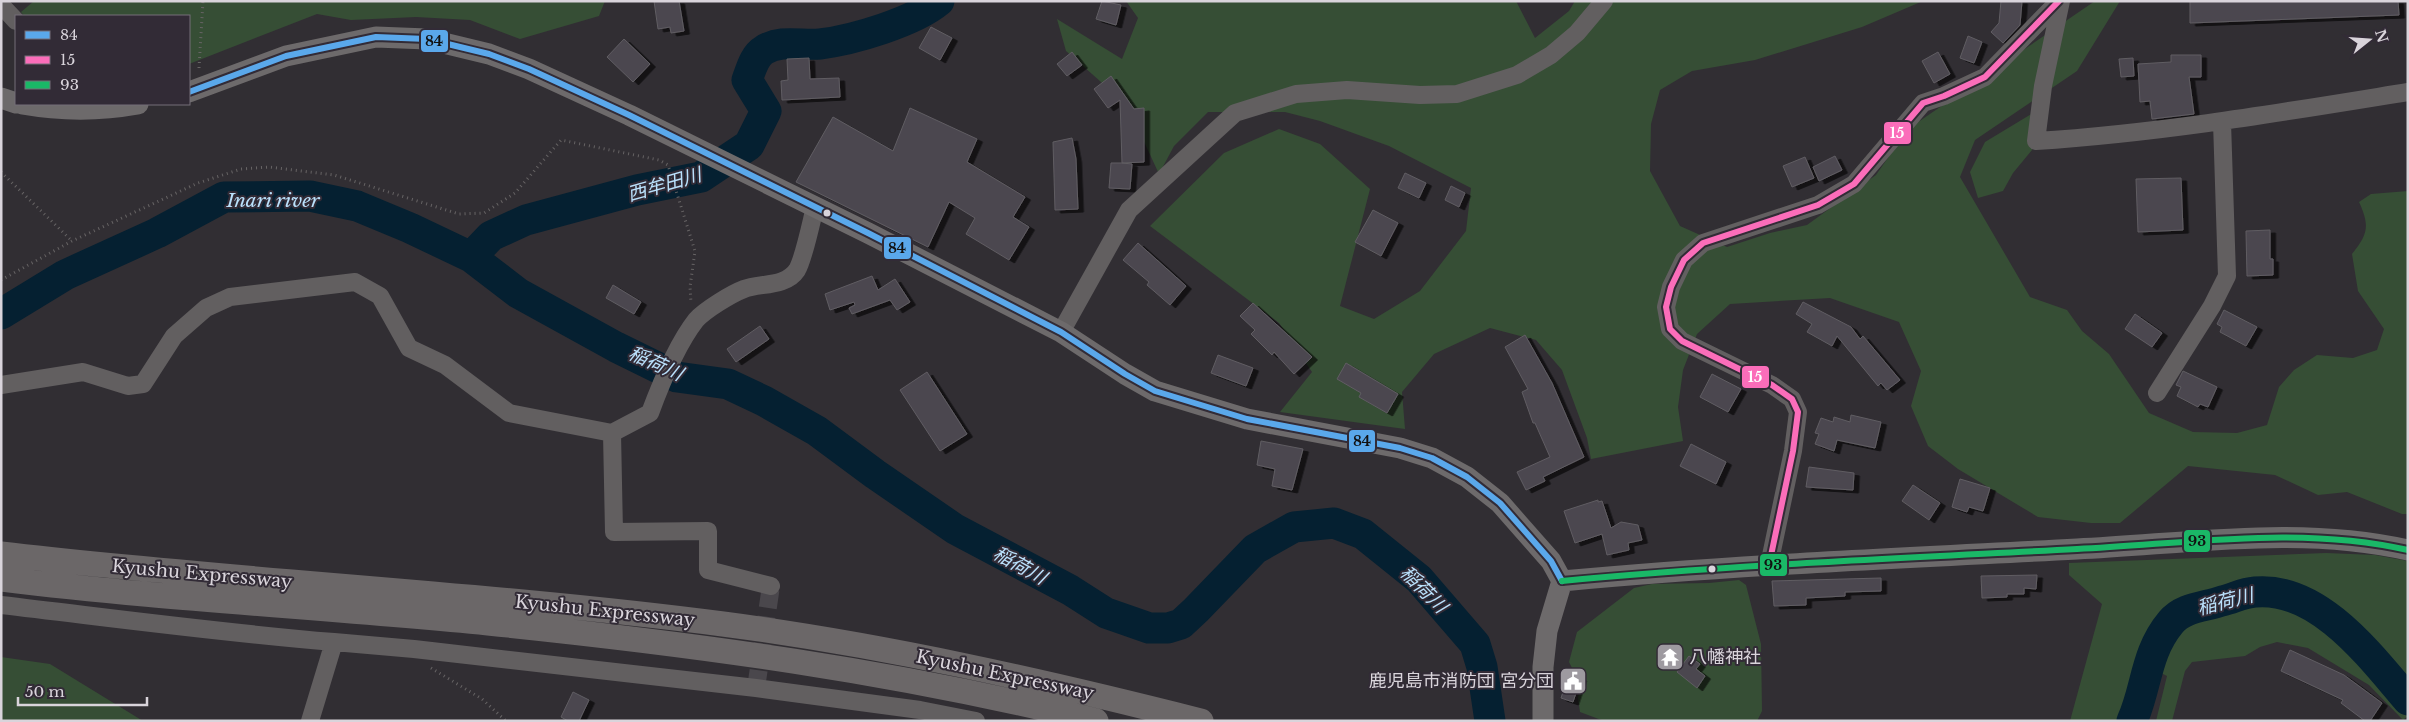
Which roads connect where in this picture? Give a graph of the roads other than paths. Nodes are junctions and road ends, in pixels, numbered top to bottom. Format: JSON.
{"nodes":[{"id":1,"x":1604,"y":1,"type":"edge"},
{"id":2,"x":2060,"y":1,"type":"edge"},
{"id":3,"x":1,"y":5,"type":"edge"},
{"id":4,"x":15,"y":20,"type":"edge"},
{"id":5,"x":193,"y":91,"type":"edge"},
{"id":6,"x":2408,"y":92,"type":"edge"},
{"id":7,"x":1,"y":98,"type":"edge"},
{"id":8,"x":15,"y":103,"type":"edge"},
{"id":9,"x":34,"y":105,"type":"edge"},
{"id":10,"x":132,"y":105,"type":"edge"},
{"id":11,"x":47,"y":106,"type":"edge"},
{"id":12,"x":2222,"y":122,"type":"junction"},
{"id":13,"x":815,"y":208,"type":"junction"},
{"id":14,"x":1061,"y":332,"type":"junction"},
{"id":15,"x":1,"y":385,"type":"edge"},
{"id":16,"x":2157,"y":393,"type":"dead end"},
{"id":17,"x":612,"y":433,"type":"junction"},
{"id":18,"x":2408,"y":550,"type":"edge"},
{"id":19,"x":1,"y":554,"type":"edge"},
{"id":20,"x":1769,"y":565,"type":"junction"},
{"id":21,"x":1,"y":579,"type":"edge"},
{"id":22,"x":1562,"y":581,"type":"junction"},
{"id":23,"x":772,"y":586,"type":"dead end"},
{"id":24,"x":1,"y":605,"type":"edge"},
{"id":25,"x":334,"y":642,"type":"junction"},
{"id":26,"x":1542,"y":713,"type":"edge"},
{"id":27,"x":310,"y":721,"type":"edge"},
{"id":28,"x":976,"y":721,"type":"edge"},
{"id":29,"x":1096,"y":721,"type":"edge"},
{"id":30,"x":1201,"y":721,"type":"edge"}],
"edges":[{"from":1,"to":14,"type":"street"},
{"from":2,"to":12,"type":"street"},
{"from":2,"to":20,"type":"street"},
{"from":3,"to":4,"type":"street"},
{"from":5,"to":13,"type":"main road"},
{"from":6,"to":12,"type":"street"},
{"from":7,"to":8,"type":"main road"},
{"from":9,"to":11,"type":"main road"},
{"from":10,"to":11,"type":"main road"},
{"from":12,"to":16,"type":"street"},
{"from":13,"to":14,"type":"main road"},
{"from":13,"to":17,"type":"street"},
{"from":14,"to":22,"type":"main road"},
{"from":15,"to":17,"type":"street"},
{"from":17,"to":23,"type":"street"},
{"from":18,"to":20,"type":"main road"},
{"from":19,"to":30,"type":"highway","name":"Kyushu Expressway"},
{"from":20,"to":22,"type":"main road"},
{"from":21,"to":29,"type":"highway","name":"Kyushu Expressway"},
{"from":22,"to":26,"type":"main road"},
{"from":24,"to":25,"type":"street"},
{"from":25,"to":27,"type":"street"},
{"from":25,"to":28,"type":"street"}]}
